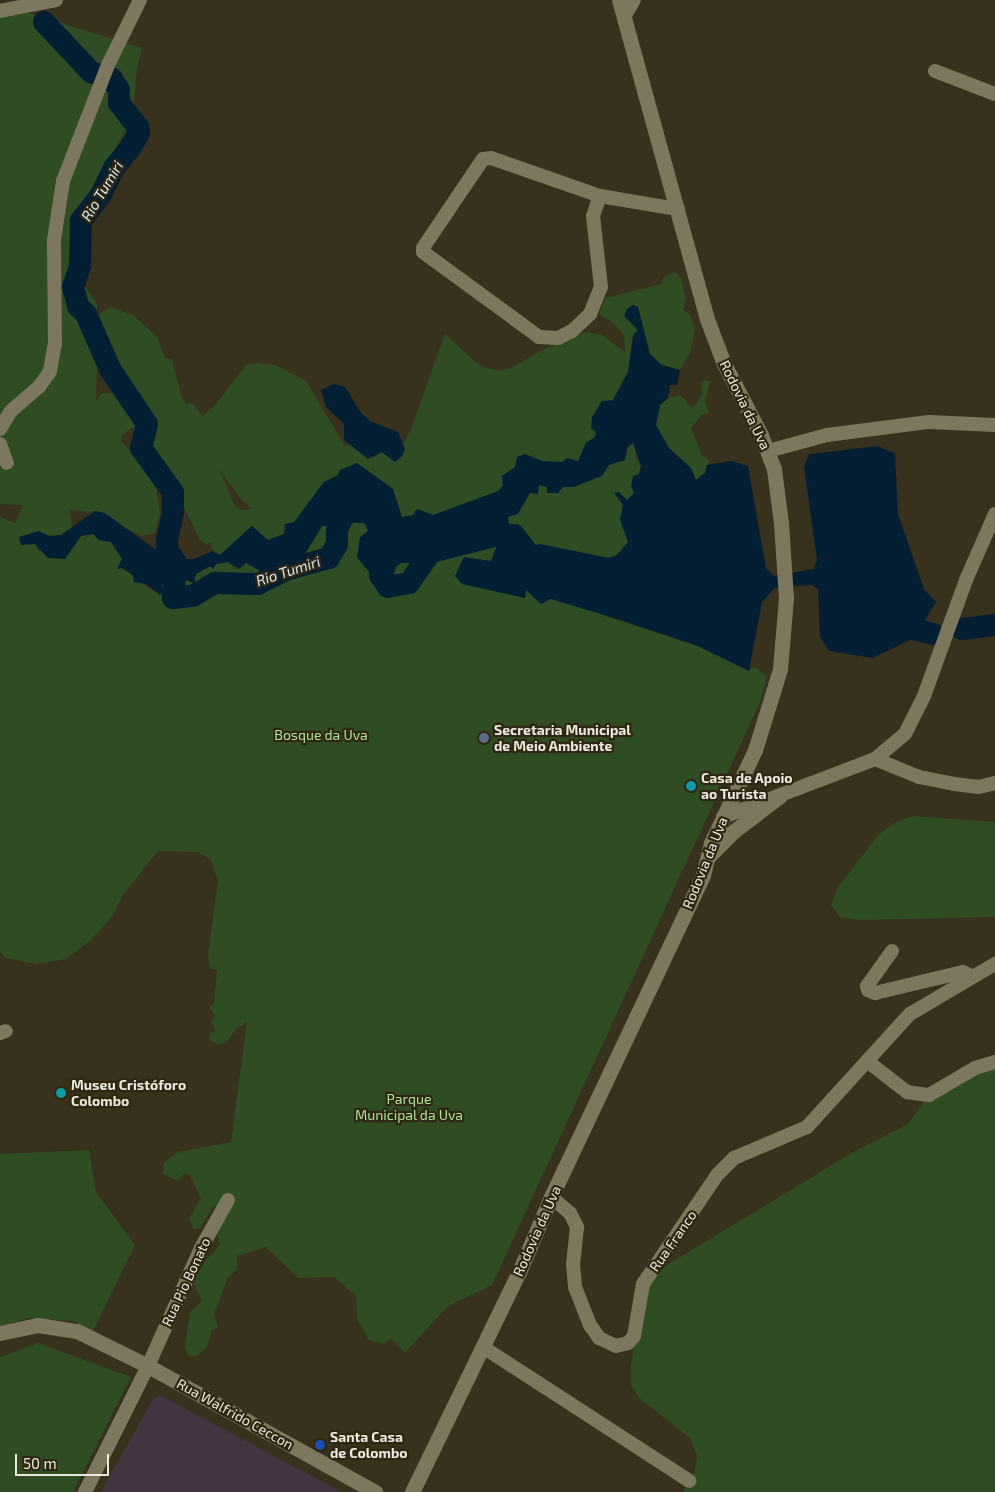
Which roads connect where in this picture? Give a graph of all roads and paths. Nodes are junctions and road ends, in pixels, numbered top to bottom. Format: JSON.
{"nodes":[{"id":1,"x":56,"y":0,"type":"edge"},
{"id":2,"x":140,"y":0,"type":"edge"},
{"id":3,"x":619,"y":0,"type":"edge"},
{"id":4,"x":634,"y":0,"type":"edge"},
{"id":5,"x":0,"y":11,"type":"edge"},
{"id":6,"x":625,"y":15,"type":"junction"},
{"id":7,"x":936,"y":70,"type":"dead end"},
{"id":8,"x":995,"y":94,"type":"edge"},
{"id":9,"x":600,"y":196,"type":"junction"},
{"id":10,"x":678,"y":209,"type":"junction"},
{"id":11,"x":995,"y":425,"type":"edge"},
{"id":12,"x":0,"y":429,"type":"edge"},
{"id":13,"x":0,"y":444,"type":"edge"},
{"id":14,"x":768,"y":451,"type":"junction"},
{"id":15,"x":7,"y":463,"type":"dead end"},
{"id":16,"x":995,"y":514,"type":"edge"},
{"id":17,"x":876,"y":758,"type":"junction"},
{"id":18,"x":995,"y":783,"type":"edge"},
{"id":19,"x":780,"y":796,"type":"junction"},
{"id":20,"x":723,"y":817,"type":"junction"},
{"id":21,"x":707,"y":858,"type":"junction"},
{"id":22,"x":892,"y":951,"type":"dead end"},
{"id":23,"x":995,"y":964,"type":"edge"},
{"id":24,"x":971,"y":976,"type":"junction"},
{"id":25,"x":867,"y":1061,"type":"junction"},
{"id":26,"x":995,"y":1062,"type":"edge"},
{"id":27,"x":551,"y":1197,"type":"junction"},
{"id":28,"x":228,"y":1200,"type":"dead end"},
{"id":29,"x":0,"y":1333,"type":"edge"},
{"id":30,"x":483,"y":1347,"type":"junction"},
{"id":31,"x":148,"y":1366,"type":"junction"},
{"id":32,"x":689,"y":1482,"type":"dead end"},
{"id":33,"x":85,"y":1492,"type":"edge"},
{"id":34,"x":375,"y":1492,"type":"edge"},
{"id":35,"x":412,"y":1492,"type":"edge"}],
"edges":[{"from":1,"to":5,"type":"street"},
{"from":2,"to":12,"type":"street"},
{"from":3,"to":6,"type":"street","name":"Rodovia da Uva"},
{"from":4,"to":6,"type":"street"},
{"from":6,"to":10,"type":"street","name":"Rodovia da Uva"},
{"from":7,"to":8,"type":"street"},
{"from":9,"to":9,"type":"street"},
{"from":9,"to":10,"type":"street"},
{"from":10,"to":14,"type":"street","name":"Rodovia da Uva"},
{"from":11,"to":14,"type":"street"},
{"from":13,"to":15,"type":"street"},
{"from":14,"to":20,"type":"street","name":"Rodovia da Uva"},
{"from":16,"to":17,"type":"street"},
{"from":17,"to":18,"type":"street"},
{"from":17,"to":19,"type":"street"},
{"from":19,"to":20,"type":"street"},
{"from":19,"to":21,"type":"street"},
{"from":20,"to":21,"type":"street","name":"Rodovia da Uva"},
{"from":21,"to":27,"type":"street","name":"Rodovia da Uva"},
{"from":22,"to":24,"type":"street"},
{"from":23,"to":24,"type":"street","name":"Rua Franco"},
{"from":24,"to":25,"type":"street","name":"Rua Franco"},
{"from":25,"to":26,"type":"street"},
{"from":25,"to":27,"type":"street","name":"Rua Franco"},
{"from":27,"to":30,"type":"street","name":"Rodovia da Uva"},
{"from":28,"to":31,"type":"street","name":"Rua Pio Bonato"},
{"from":29,"to":31,"type":"street","name":"Rua Walfrido Ceccon"},
{"from":30,"to":32,"type":"street"},
{"from":30,"to":35,"type":"street","name":"Rodovia da Uva"},
{"from":31,"to":33,"type":"street","name":"Rua Pio Bonato"},
{"from":31,"to":34,"type":"street","name":"Rua Walfrido Ceccon"}]}
